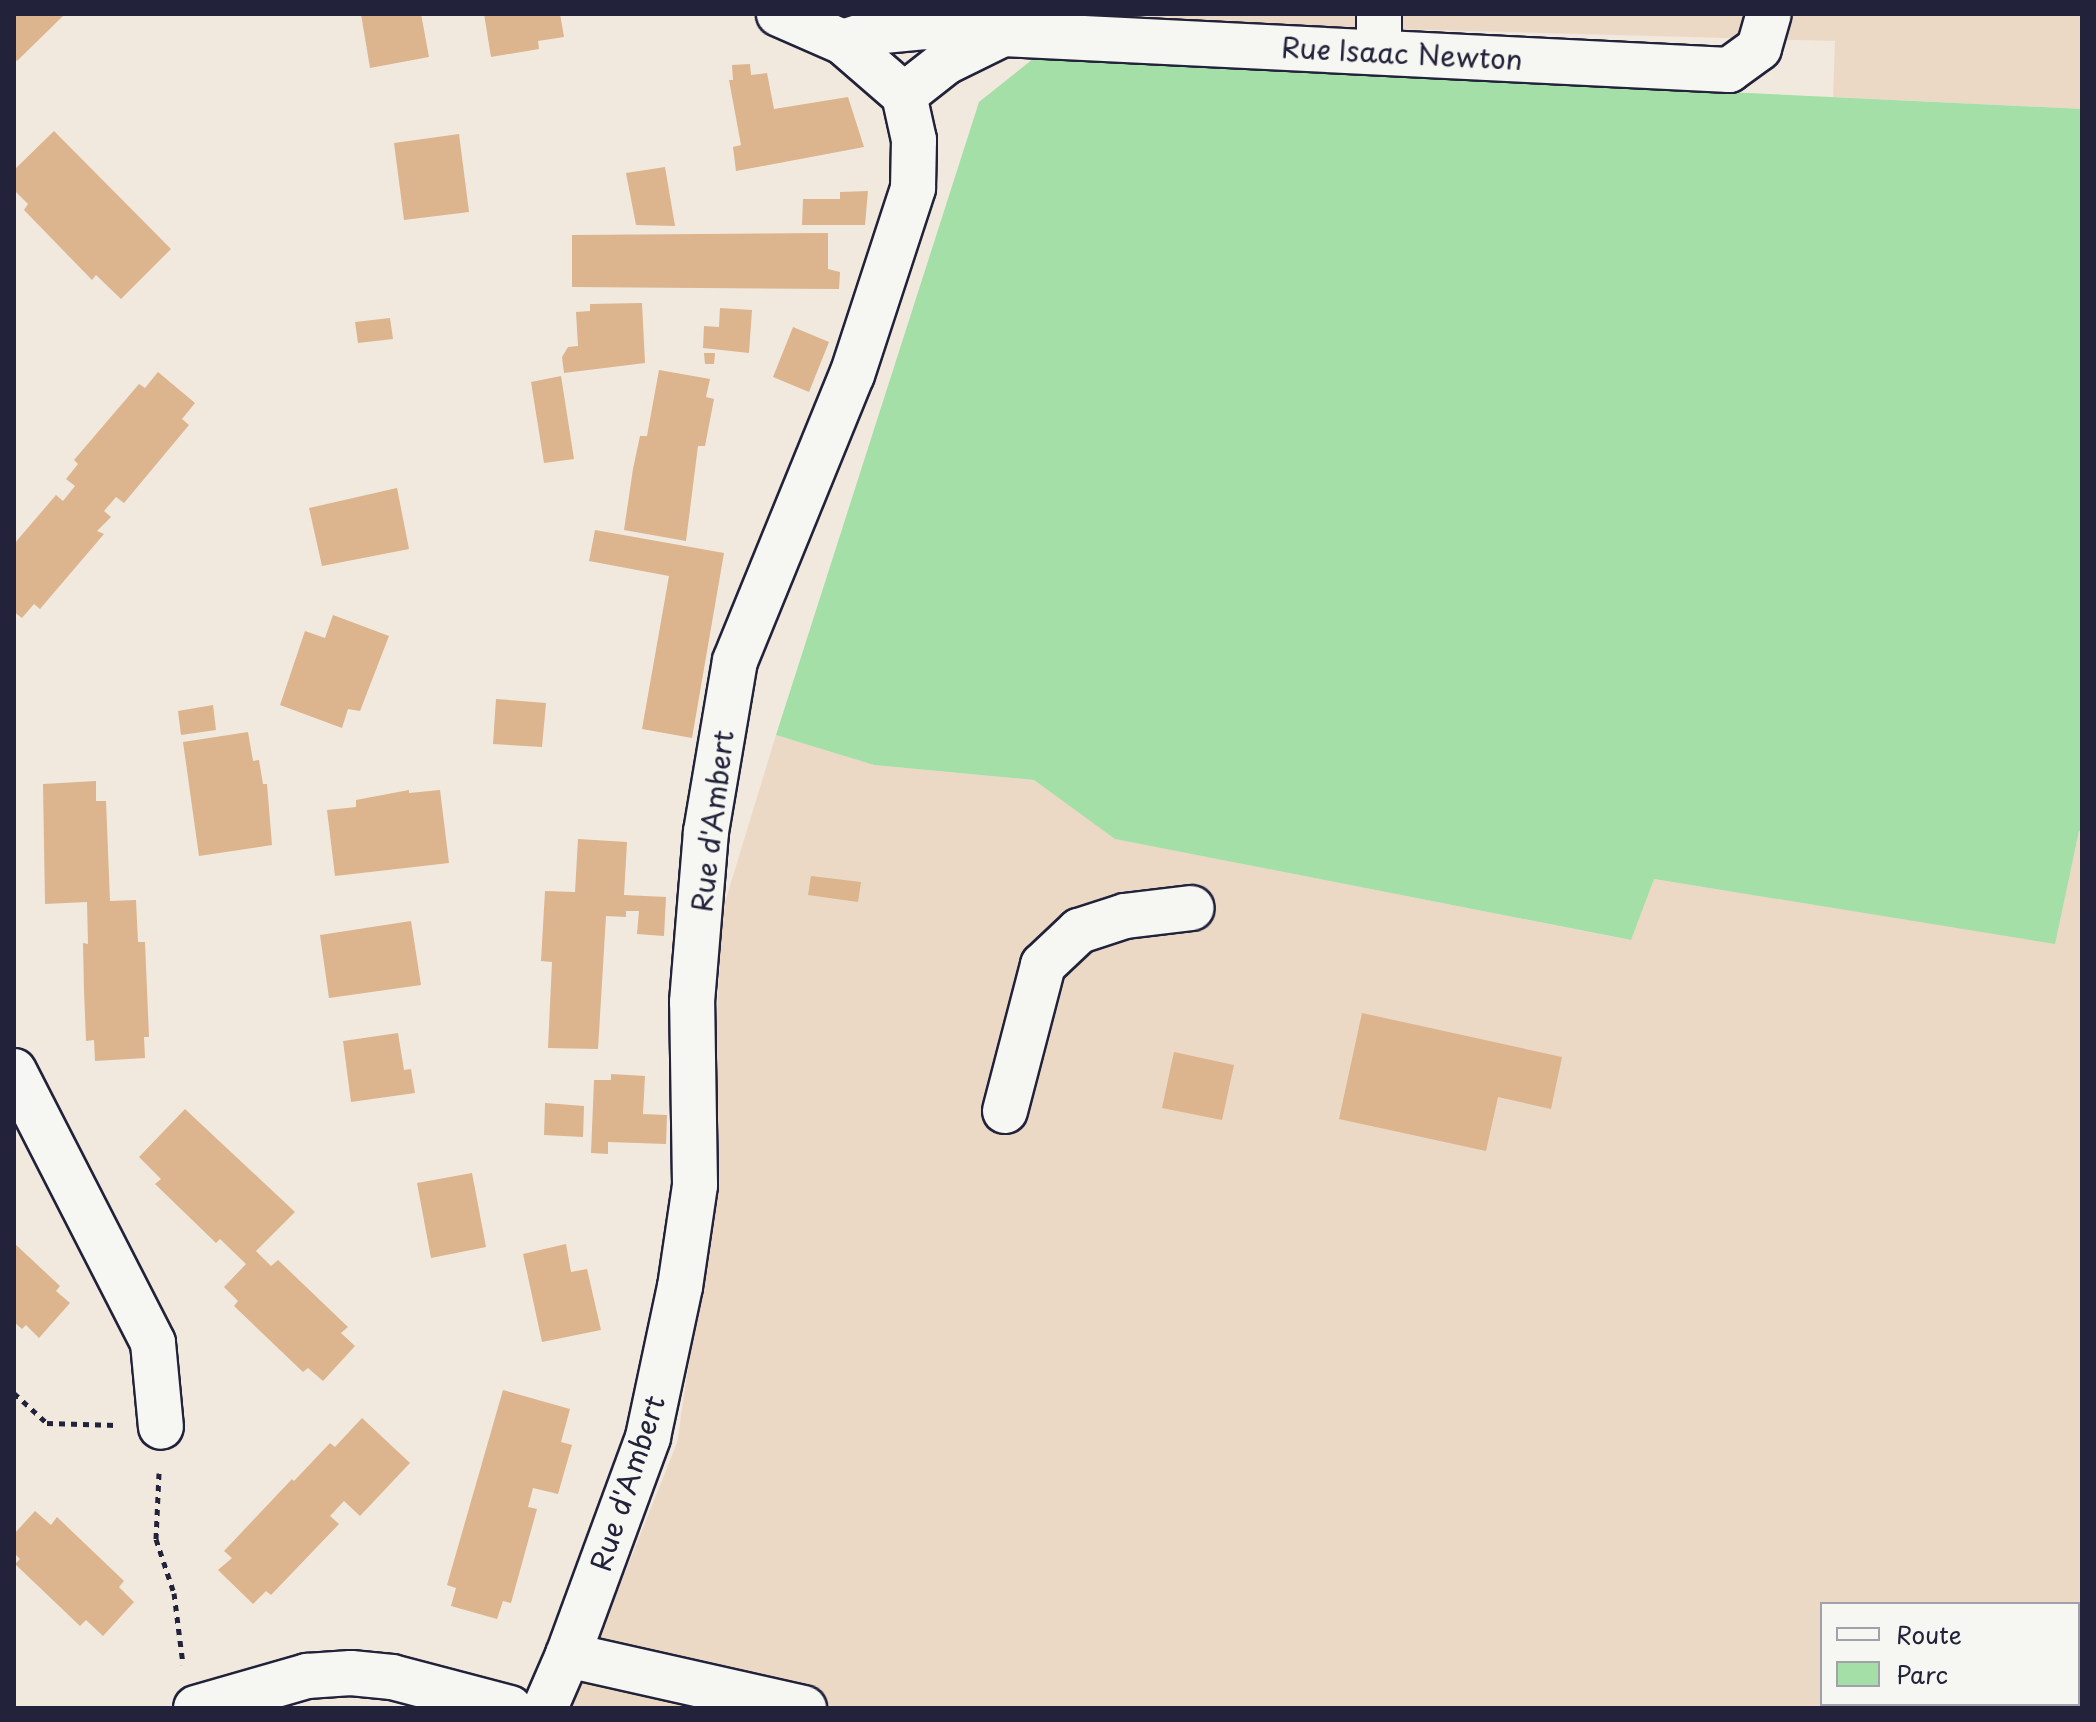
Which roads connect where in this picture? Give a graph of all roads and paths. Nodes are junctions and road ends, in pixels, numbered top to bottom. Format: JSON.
{"nodes":[{"id":1,"x":779,"y":14,"type":"edge"},
{"id":2,"x":1769,"y":14,"type":"edge"},
{"id":3,"x":1379,"y":33,"type":"edge"},
{"id":4,"x":1003,"y":34,"type":"junction"},
{"id":5,"x":843,"y":42,"type":"junction"},
{"id":6,"x":904,"y":95,"type":"junction"},
{"id":7,"x":1192,"y":908,"type":"dead end"},
{"id":8,"x":14,"y":1071,"type":"edge"},
{"id":9,"x":1005,"y":1111,"type":"dead end"},
{"id":10,"x":14,"y":1393,"type":"edge"},
{"id":11,"x":161,"y":1427,"type":"junction"},
{"id":12,"x":568,"y":1655,"type":"junction"},
{"id":13,"x":190,"y":1694,"type":"edge"},
{"id":14,"x":510,"y":1708,"type":"edge"},
{"id":15,"x":545,"y":1708,"type":"edge"},
{"id":16,"x":804,"y":1708,"type":"edge"}],
"edges":[{"from":1,"to":5,"type":"street"},
{"from":2,"to":3,"type":"street","name":"Rue Isaac Newton"},
{"from":3,"to":4,"type":"street","name":"Rue Isaac Newton"},
{"from":4,"to":5,"type":"street","name":"Rue Isaac Newton"},
{"from":4,"to":6,"type":"street","name":"Rue Isaac Newton"},
{"from":5,"to":6,"type":"street"},
{"from":6,"to":12,"type":"street","name":"Rue d'Ambert"},
{"from":7,"to":9,"type":"street"},
{"from":8,"to":11,"type":"street"},
{"from":10,"to":11,"type":"path"},
{"from":11,"to":13,"type":"path"},
{"from":12,"to":15,"type":"street","name":"Rue d'Ambert"},
{"from":12,"to":16,"type":"street"},
{"from":13,"to":14,"type":"street"}]}
